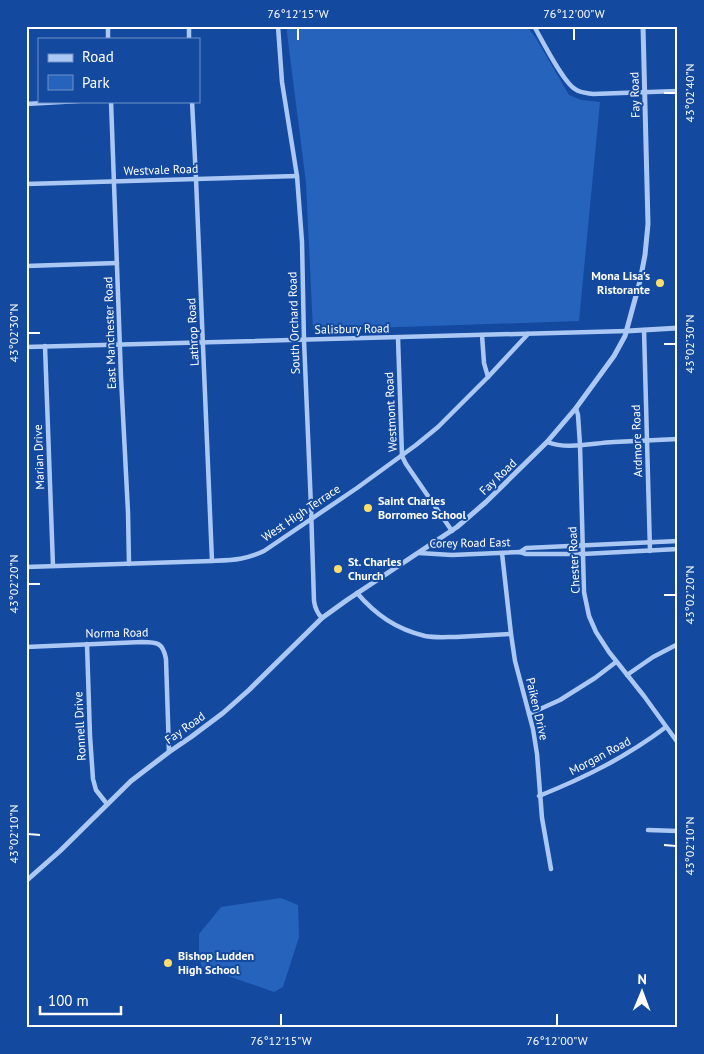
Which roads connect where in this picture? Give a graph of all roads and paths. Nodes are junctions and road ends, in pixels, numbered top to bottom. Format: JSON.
{"nodes":[{"id":1,"x":278,"y":26,"type":"edge"},
{"id":2,"x":534,"y":26,"type":"edge"},
{"id":3,"x":643,"y":26,"type":"edge"},
{"id":4,"x":678,"y":91,"type":"edge"},
{"id":5,"x":645,"y":92,"type":"junction"},
{"id":6,"x":61,"y":102,"type":"edge"},
{"id":7,"x":111,"y":102,"type":"edge"},
{"id":8,"x":192,"y":102,"type":"edge"},
{"id":9,"x":26,"y":104,"type":"edge"},
{"id":10,"x":297,"y":176,"type":"junction"},
{"id":11,"x":196,"y":179,"type":"junction"},
{"id":12,"x":114,"y":182,"type":"junction"},
{"id":13,"x":26,"y":184,"type":"edge"},
{"id":14,"x":117,"y":263,"type":"junction"},
{"id":15,"x":26,"y":266,"type":"edge"},
{"id":16,"x":678,"y":328,"type":"edge"},
{"id":17,"x":644,"y":330,"type":"junction"},
{"id":18,"x":627,"y":331,"type":"junction"},
{"id":19,"x":528,"y":334,"type":"junction"},
{"id":20,"x":482,"y":335,"type":"junction"},
{"id":21,"x":398,"y":338,"type":"junction"},
{"id":22,"x":304,"y":340,"type":"junction"},
{"id":23,"x":204,"y":342,"type":"junction"},
{"id":24,"x":120,"y":345,"type":"junction"},
{"id":25,"x":45,"y":346,"type":"junction"},
{"id":26,"x":26,"y":347,"type":"edge"},
{"id":27,"x":488,"y":377,"type":"junction"},
{"id":28,"x":576,"y":408,"type":"junction"},
{"id":29,"x":678,"y":439,"type":"edge"},
{"id":30,"x":646,"y":441,"type":"junction"},
{"id":31,"x":547,"y":442,"type":"junction"},
{"id":32,"x":580,"y":445,"type":"junction"},
{"id":33,"x":402,"y":456,"type":"junction"},
{"id":34,"x":312,"y":518,"type":"junction"},
{"id":35,"x":452,"y":531,"type":"junction"},
{"id":36,"x":678,"y":541,"type":"edge"},
{"id":37,"x":650,"y":542,"type":"junction"},
{"id":38,"x":583,"y":545,"type":"junction"},
{"id":39,"x":678,"y":549,"type":"edge"},
{"id":40,"x":650,"y":551,"type":"junction"},
{"id":41,"x":520,"y":552,"type":"junction"},
{"id":42,"x":420,"y":553,"type":"junction"},
{"id":43,"x":502,"y":553,"type":"junction"},
{"id":44,"x":583,"y":554,"type":"junction"},
{"id":45,"x":212,"y":561,"type":"junction"},
{"id":46,"x":129,"y":564,"type":"junction"},
{"id":47,"x":54,"y":566,"type":"junction"},
{"id":48,"x":26,"y":567,"type":"edge"},
{"id":49,"x":357,"y":594,"type":"junction"},
{"id":50,"x":322,"y":618,"type":"junction"},
{"id":51,"x":511,"y":634,"type":"junction"},
{"id":52,"x":87,"y":644,"type":"junction"},
{"id":53,"x":678,"y":644,"type":"edge"},
{"id":54,"x":26,"y":647,"type":"edge"},
{"id":55,"x":616,"y":662,"type":"junction"},
{"id":56,"x":627,"y":675,"type":"junction"},
{"id":57,"x":529,"y":714,"type":"junction"},
{"id":58,"x":666,"y":727,"type":"junction"},
{"id":59,"x":678,"y":743,"type":"edge"},
{"id":60,"x":169,"y":752,"type":"junction"},
{"id":61,"x":540,"y":796,"type":"junction"},
{"id":62,"x":107,"y":804,"type":"junction"},
{"id":63,"x":648,"y":830,"type":"dead end"},
{"id":64,"x":678,"y":831,"type":"edge"},
{"id":65,"x":551,"y":869,"type":"dead end"},
{"id":66,"x":26,"y":881,"type":"edge"}],
"edges":[{"from":1,"to":10,"type":"street","name":"South Orchard Road"},
{"from":2,"to":5,"type":"street"},
{"from":3,"to":5,"type":"street","name":"Fay Road"},
{"from":4,"to":5,"type":"street"},
{"from":5,"to":18,"type":"street","name":"Fay Road"},
{"from":6,"to":9,"type":"street"},
{"from":7,"to":12,"type":"street","name":"East Manchester Road"},
{"from":8,"to":11,"type":"street","name":"Lathrop Road"},
{"from":10,"to":11,"type":"street","name":"Westvale Road"},
{"from":10,"to":22,"type":"street","name":"South Orchard Road"},
{"from":11,"to":12,"type":"street","name":"Westvale Road"},
{"from":11,"to":23,"type":"street","name":"Lathrop Road"},
{"from":12,"to":13,"type":"street","name":"Westvale Road"},
{"from":12,"to":14,"type":"street","name":"East Manchester Road"},
{"from":14,"to":15,"type":"street"},
{"from":14,"to":24,"type":"street","name":"East Manchester Road"},
{"from":16,"to":17,"type":"street","name":"Salisbury Road"},
{"from":17,"to":18,"type":"street","name":"Salisbury Road"},
{"from":17,"to":30,"type":"street","name":"Ardmore Road"},
{"from":18,"to":19,"type":"street","name":"Salisbury Road"},
{"from":18,"to":28,"type":"street","name":"Fay Road"},
{"from":19,"to":20,"type":"street","name":"Salisbury Road"},
{"from":19,"to":27,"type":"street","name":"West High Terrace"},
{"from":20,"to":21,"type":"street","name":"Salisbury Road"},
{"from":20,"to":27,"type":"street"},
{"from":21,"to":22,"type":"street","name":"Salisbury Road"},
{"from":21,"to":33,"type":"street","name":"Westmont Road"},
{"from":22,"to":23,"type":"street","name":"Salisbury Road"},
{"from":22,"to":34,"type":"street","name":"South Orchard Road"},
{"from":23,"to":24,"type":"street","name":"Salisbury Road"},
{"from":23,"to":45,"type":"street","name":"Lathrop Road"},
{"from":24,"to":25,"type":"street","name":"Salisbury Road"},
{"from":24,"to":46,"type":"street","name":"East Manchester Road"},
{"from":25,"to":26,"type":"street","name":"Salisbury Road"},
{"from":25,"to":47,"type":"street","name":"Marian Drive"},
{"from":27,"to":33,"type":"street","name":"West High Terrace"},
{"from":28,"to":31,"type":"street","name":"Fay Road"},
{"from":28,"to":32,"type":"street","name":"Chester Road"},
{"from":29,"to":30,"type":"street"},
{"from":30,"to":32,"type":"street"},
{"from":30,"to":37,"type":"street","name":"Ardmore Road"},
{"from":31,"to":32,"type":"street"},
{"from":31,"to":35,"type":"street","name":"Fay Road"},
{"from":32,"to":38,"type":"street","name":"Chester Road"},
{"from":33,"to":34,"type":"street","name":"West High Terrace"},
{"from":33,"to":35,"type":"street","name":"Westmont Road"},
{"from":34,"to":45,"type":"street","name":"West High Terrace"},
{"from":34,"to":50,"type":"street","name":"South Orchard Road"},
{"from":35,"to":42,"type":"street","name":"Fay Road"},
{"from":36,"to":37,"type":"street","name":"Corey Road East"},
{"from":37,"to":38,"type":"street","name":"Corey Road East"},
{"from":37,"to":40,"type":"street","name":"Ardmore Road"},
{"from":38,"to":41,"type":"street","name":"Corey Road East"},
{"from":38,"to":44,"type":"street","name":"Chester Road"},
{"from":39,"to":40,"type":"street","name":"Corey Road East"},
{"from":40,"to":44,"type":"street","name":"Corey Road East"},
{"from":41,"to":43,"type":"street","name":"Corey Road East"},
{"from":41,"to":44,"type":"street","name":"Corey Road East"},
{"from":42,"to":43,"type":"street","name":"Corey Road East"},
{"from":42,"to":49,"type":"street","name":"Fay Road"},
{"from":43,"to":51,"type":"street","name":"Paiken Drive"},
{"from":44,"to":55,"type":"street","name":"Chester Road"},
{"from":45,"to":46,"type":"street","name":"West High Terrace"},
{"from":46,"to":47,"type":"street","name":"West High Terrace"},
{"from":47,"to":48,"type":"street","name":"West High Terrace"},
{"from":49,"to":50,"type":"street","name":"Fay Road"},
{"from":49,"to":51,"type":"street"},
{"from":50,"to":60,"type":"street","name":"Fay Road"},
{"from":51,"to":57,"type":"street","name":"Paiken Drive"},
{"from":52,"to":54,"type":"street","name":"Norma Road"},
{"from":52,"to":60,"type":"street","name":"Norma Road"},
{"from":52,"to":62,"type":"street","name":"Ronnell Drive"},
{"from":53,"to":56,"type":"street"},
{"from":55,"to":56,"type":"street","name":"Chester Road"},
{"from":55,"to":57,"type":"street"},
{"from":56,"to":58,"type":"street","name":"Chester Road"},
{"from":57,"to":61,"type":"street","name":"Paiken Drive"},
{"from":58,"to":59,"type":"street","name":"Chester Road"},
{"from":58,"to":61,"type":"street","name":"Morgan Road"},
{"from":60,"to":62,"type":"street","name":"Fay Road"},
{"from":61,"to":65,"type":"street","name":"Paiken Drive"},
{"from":62,"to":66,"type":"street","name":"Fay Road"},
{"from":63,"to":64,"type":"street"}]}
